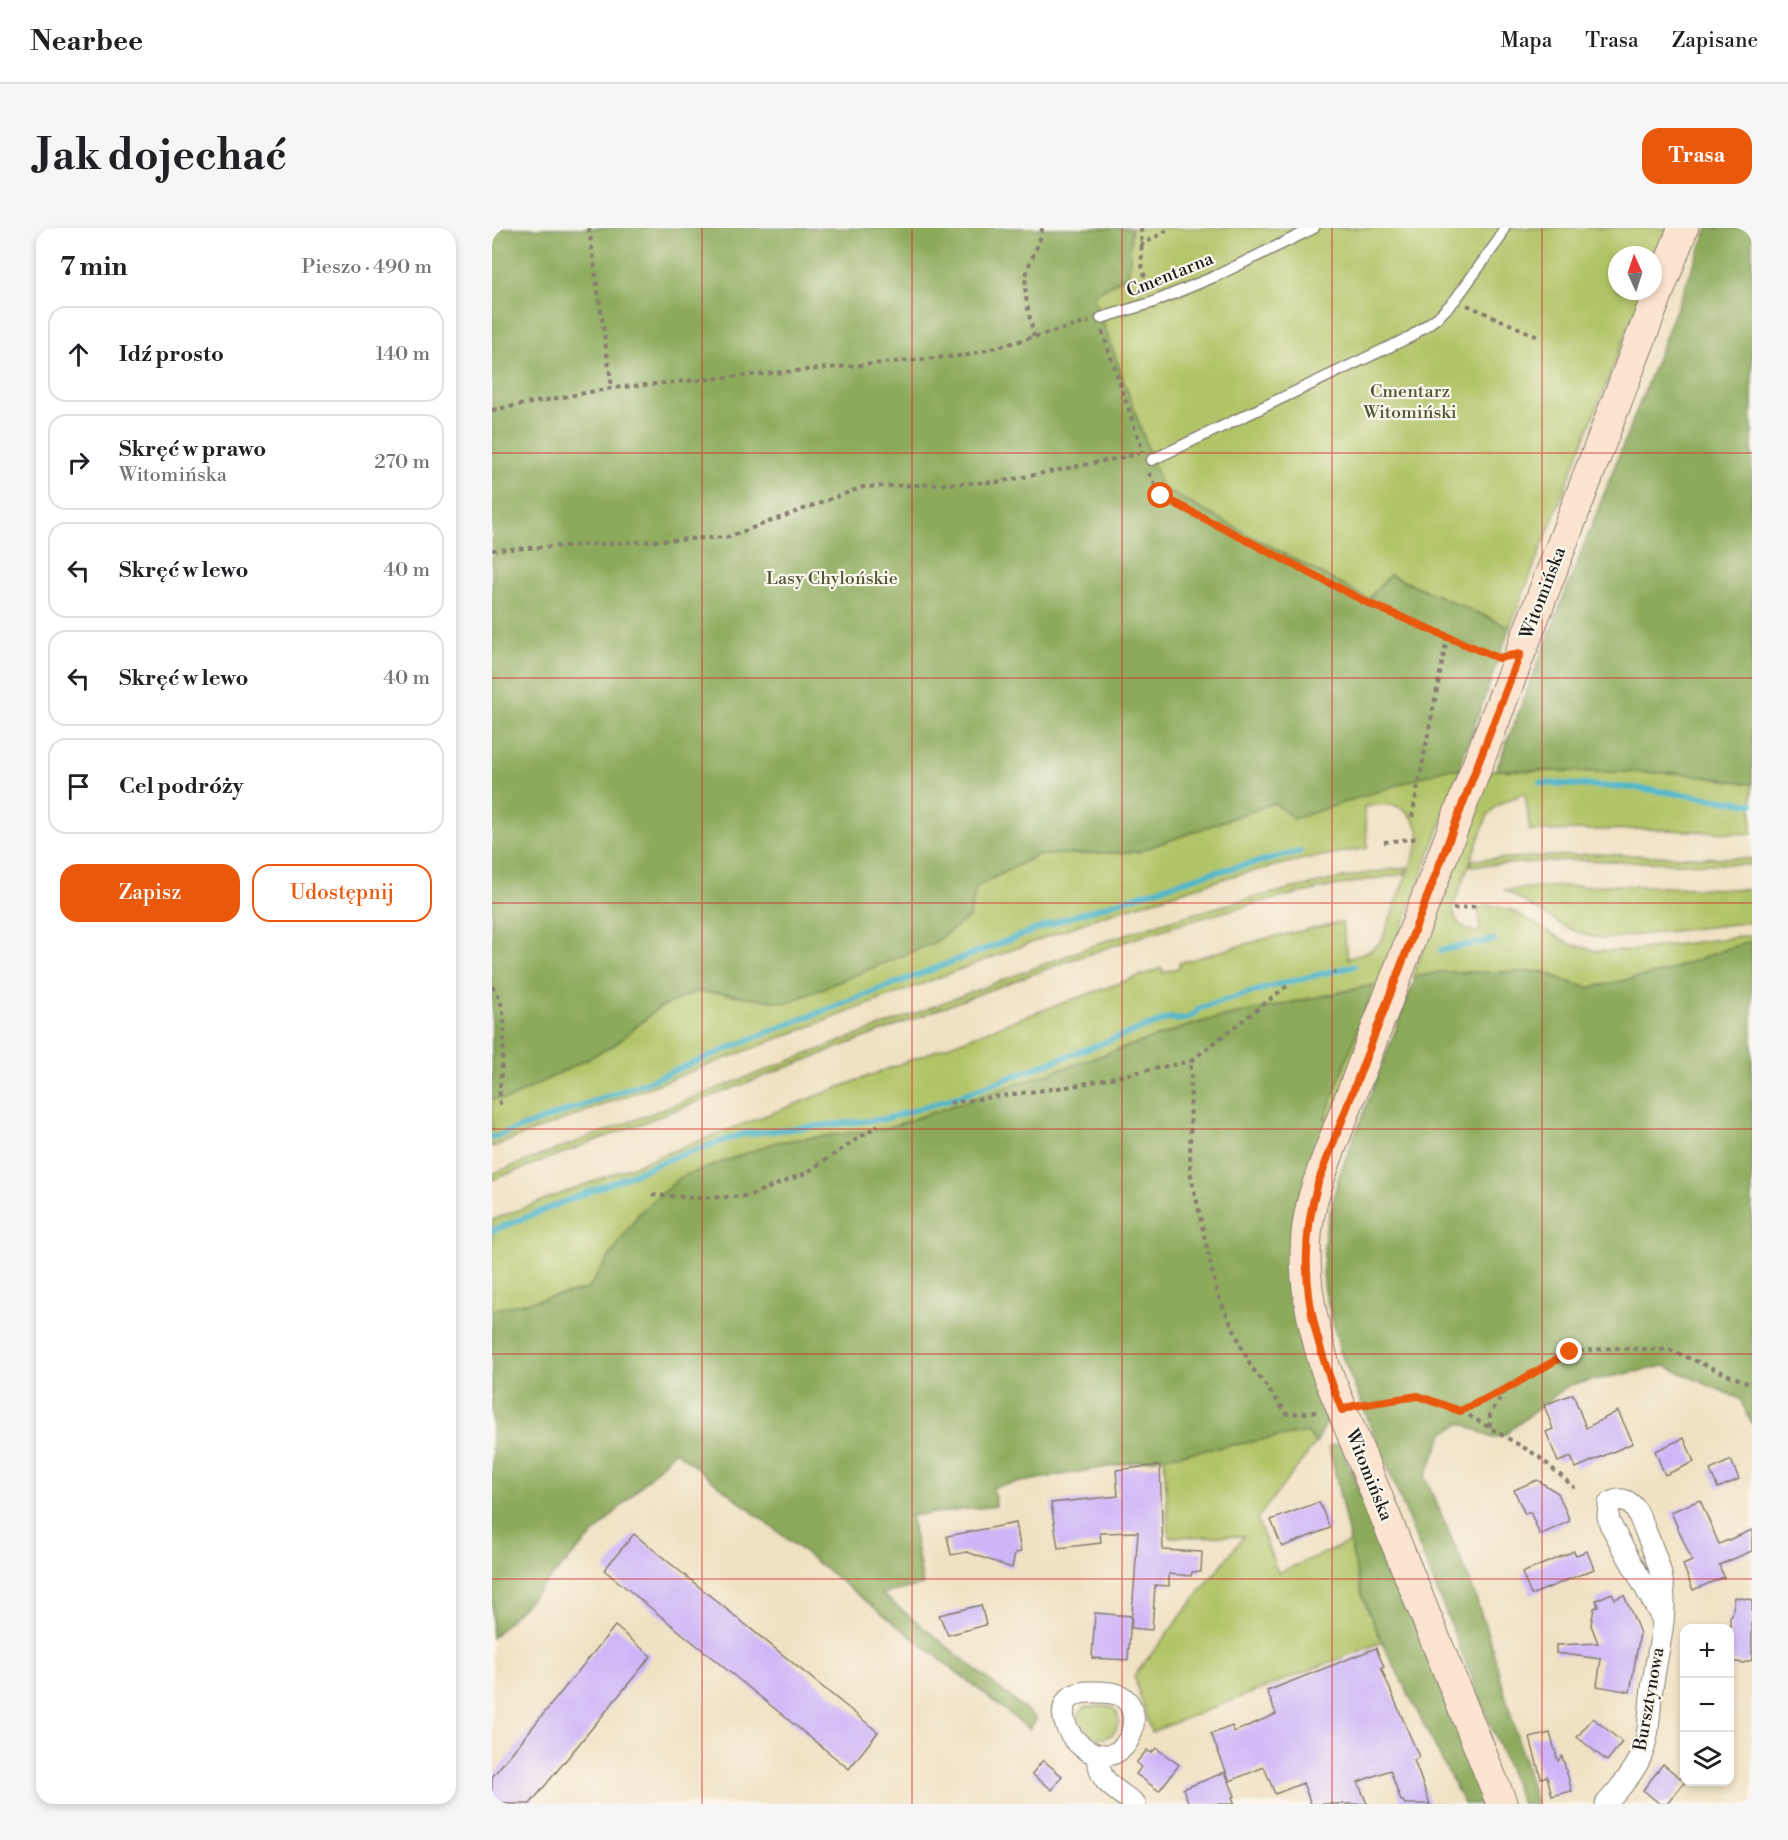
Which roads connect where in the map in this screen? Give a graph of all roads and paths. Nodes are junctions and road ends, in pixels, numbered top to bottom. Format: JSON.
{"nodes":[{"id":1,"x":590,"y":228,"type":"edge"},
{"id":2,"x":1042,"y":228,"type":"edge"},
{"id":3,"x":1142,"y":228,"type":"edge"},
{"id":4,"x":1171,"y":228,"type":"edge"},
{"id":5,"x":1314,"y":228,"type":"edge"},
{"id":6,"x":1504,"y":228,"type":"edge"},
{"id":7,"x":1683,"y":228,"type":"edge"},
{"id":8,"x":1140,"y":246,"type":"junction"},
{"id":9,"x":1455,"y":300,"type":"junction"},
{"id":10,"x":1151,"y":303,"type":"junction"},
{"id":11,"x":1099,"y":319,"type":"junction"},
{"id":12,"x":1034,"y":337,"type":"junction"},
{"id":13,"x":1541,"y":338,"type":"dead end"},
{"id":14,"x":612,"y":388,"type":"junction"},
{"id":15,"x":492,"y":410,"type":"edge"},
{"id":16,"x":1147,"y":458,"type":"junction"},
{"id":17,"x":1161,"y":496,"type":"dead end"},
{"id":18,"x":492,"y":550,"type":"edge"},
{"id":19,"x":1447,"y":638,"type":"junction"},
{"id":20,"x":1520,"y":654,"type":"junction"},
{"id":21,"x":1412,"y":817,"type":"dead end"},
{"id":22,"x":1420,"y":838,"type":"dead end"},
{"id":23,"x":1384,"y":842,"type":"dead end"},
{"id":24,"x":1476,"y":906,"type":"dead end"},
{"id":25,"x":1453,"y":909,"type":"dead end"},
{"id":26,"x":492,"y":986,"type":"edge"},
{"id":27,"x":1287,"y":986,"type":"dead end"},
{"id":28,"x":1191,"y":1061,"type":"junction"},
{"id":29,"x":950,"y":1103,"type":"dead end"},
{"id":30,"x":500,"y":1105,"type":"dead end"},
{"id":31,"x":878,"y":1125,"type":"dead end"},
{"id":32,"x":652,"y":1195,"type":"dead end"},
{"id":33,"x":1752,"y":1385,"type":"edge"},
{"id":34,"x":1506,"y":1389,"type":"junction"},
{"id":35,"x":1342,"y":1410,"type":"junction"},
{"id":36,"x":1460,"y":1411,"type":"junction"},
{"id":37,"x":1490,"y":1427,"type":"junction"},
{"id":38,"x":1575,"y":1488,"type":"dead end"},
{"id":39,"x":1663,"y":1620,"type":"junction"},
{"id":40,"x":1099,"y":1755,"type":"dead end"},
{"id":41,"x":1135,"y":1804,"type":"edge"},
{"id":42,"x":1502,"y":1804,"type":"edge"},
{"id":43,"x":1606,"y":1804,"type":"edge"}],
"edges":[{"from":1,"to":14,"type":"path"},
{"from":2,"to":12,"type":"path"},
{"from":3,"to":8,"type":"path"},
{"from":4,"to":8,"type":"path"},
{"from":5,"to":10,"type":"lane","name":"Cmentarna"},
{"from":6,"to":9,"type":"lane"},
{"from":7,"to":20,"type":"street","name":"Witomińska"},
{"from":8,"to":10,"type":"path"},
{"from":9,"to":13,"type":"path"},
{"from":9,"to":16,"type":"lane"},
{"from":10,"to":11,"type":"lane","name":"Cmentarna"},
{"from":11,"to":12,"type":"path"},
{"from":11,"to":16,"type":"path"},
{"from":12,"to":14,"type":"path"},
{"from":14,"to":15,"type":"path"},
{"from":16,"to":18,"type":"path"},
{"from":17,"to":19,"type":"path"},
{"from":19,"to":20,"type":"path"},
{"from":19,"to":21,"type":"path"},
{"from":20,"to":35,"type":"street","name":"Witomińska"},
{"from":22,"to":23,"type":"path"},
{"from":24,"to":25,"type":"path"},
{"from":26,"to":30,"type":"path"},
{"from":27,"to":28,"type":"path"},
{"from":28,"to":29,"type":"path"},
{"from":28,"to":35,"type":"path"},
{"from":31,"to":32,"type":"path"},
{"from":33,"to":34,"type":"path"},
{"from":34,"to":36,"type":"path"},
{"from":34,"to":37,"type":"path"},
{"from":35,"to":36,"type":"path"},
{"from":35,"to":42,"type":"street","name":"Witomińska"},
{"from":36,"to":37,"type":"path"},
{"from":37,"to":38,"type":"path"},
{"from":39,"to":39,"type":"street","name":"Bursztynowa"},
{"from":39,"to":43,"type":"street","name":"Bursztynowa"},
{"from":40,"to":41,"type":"street"}]}
